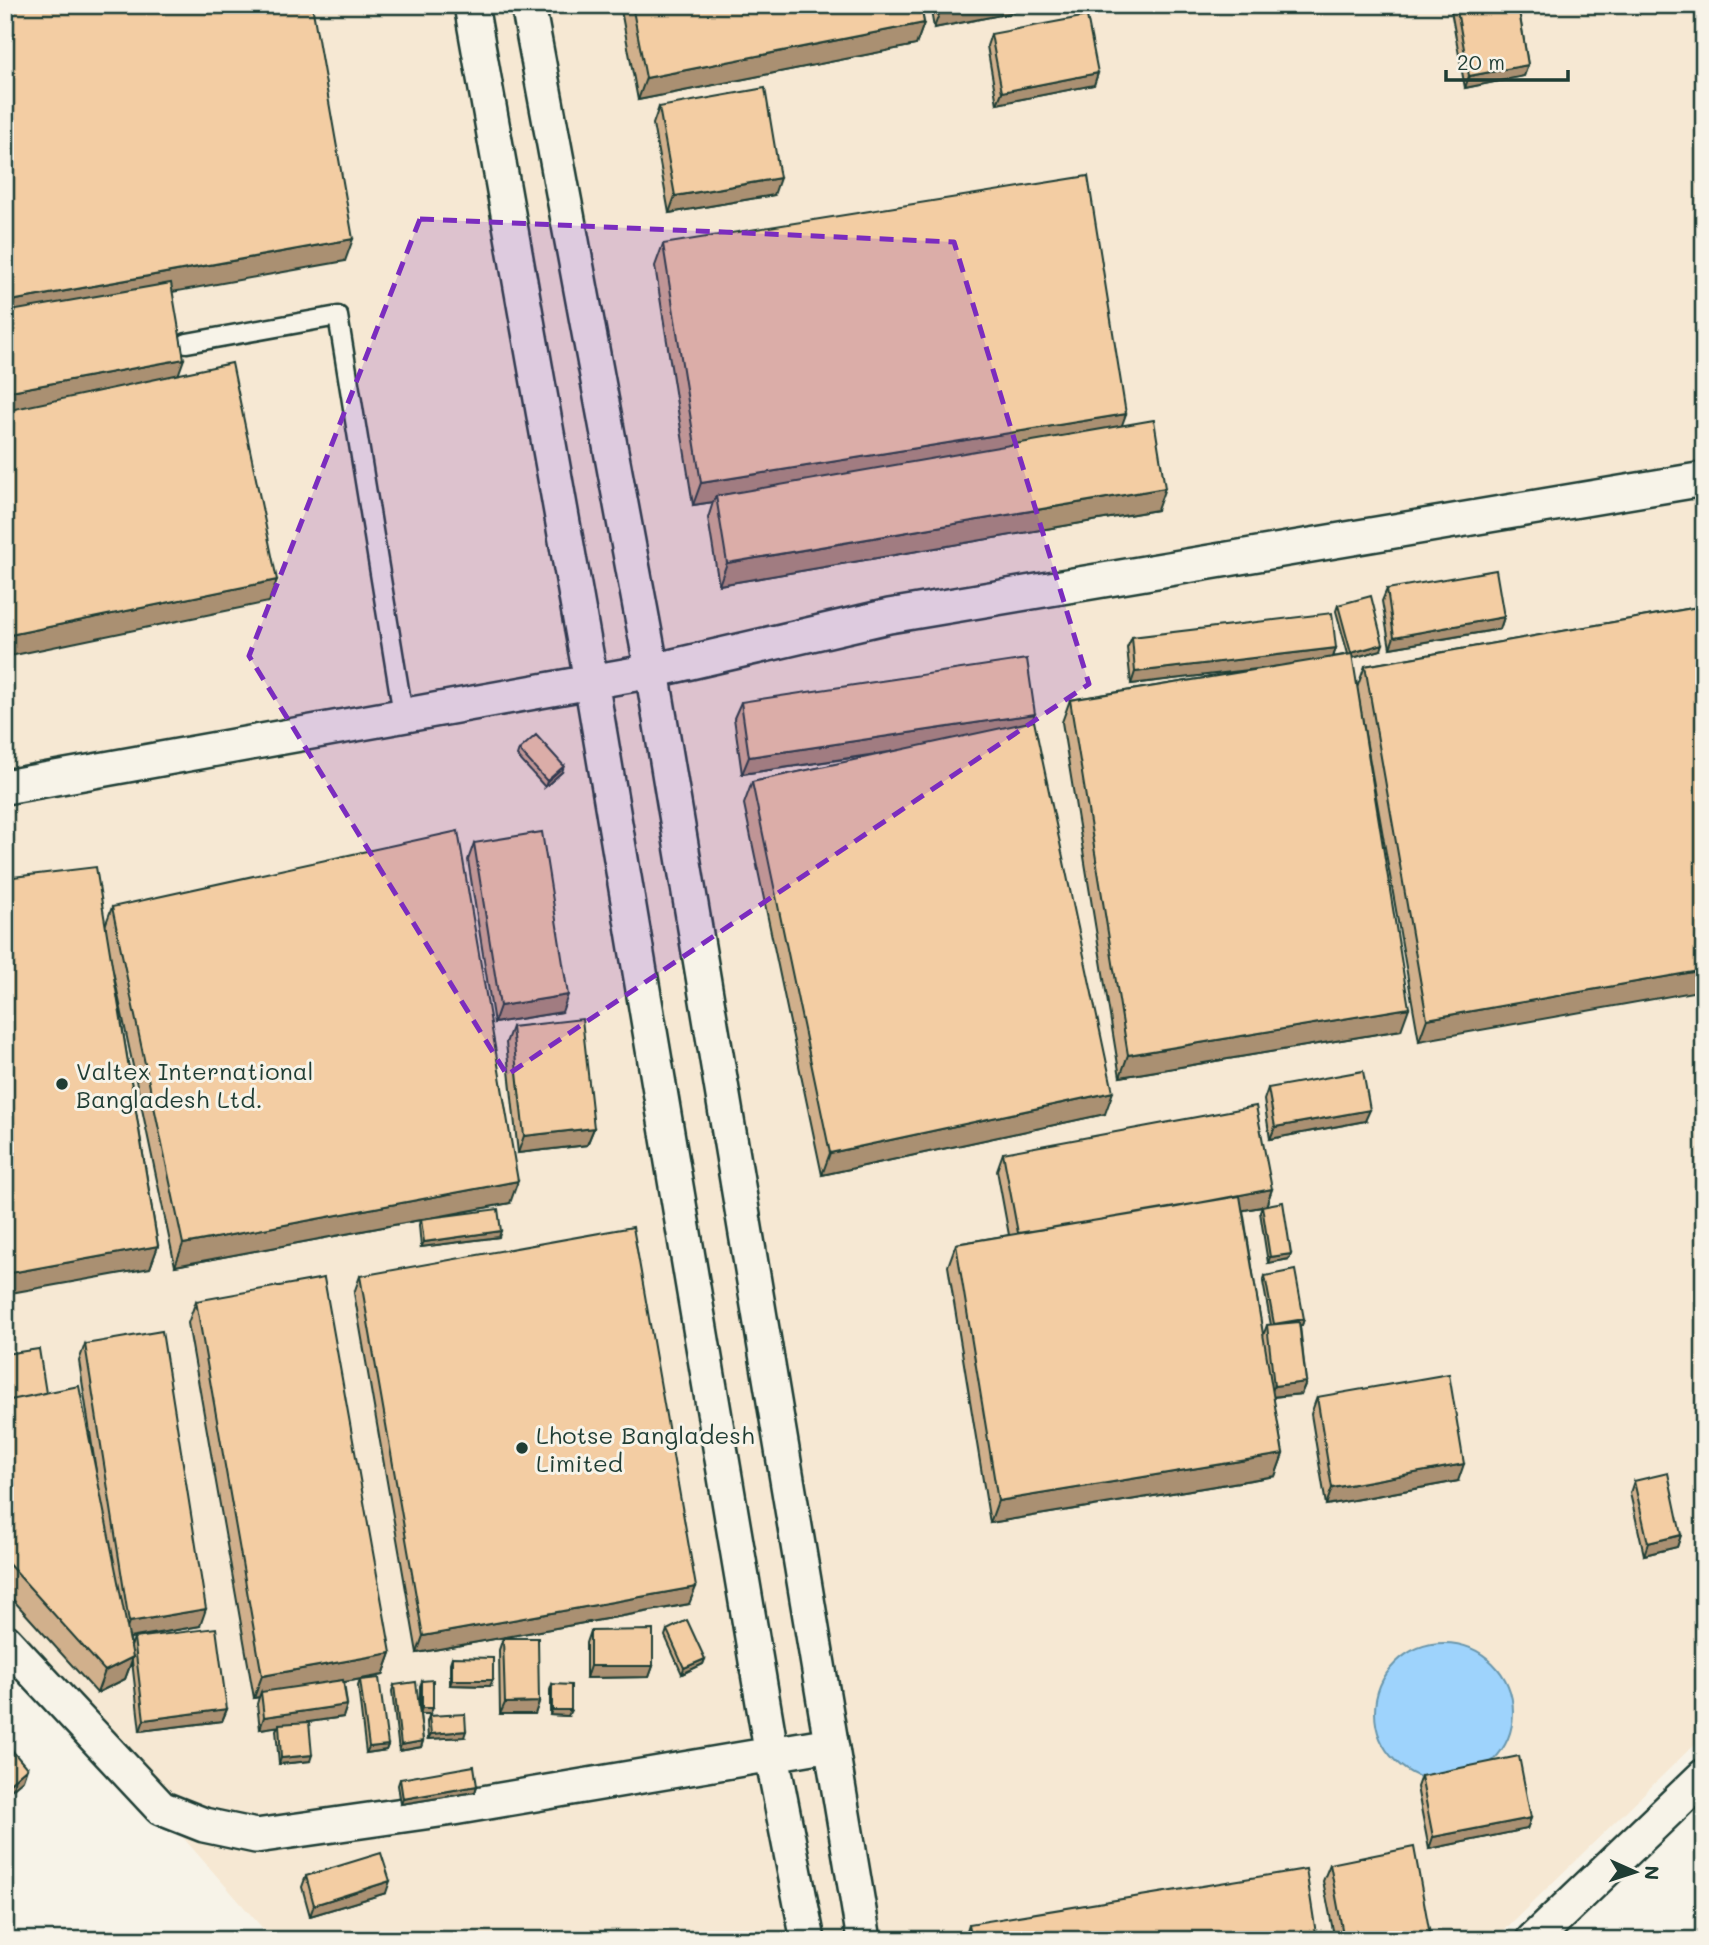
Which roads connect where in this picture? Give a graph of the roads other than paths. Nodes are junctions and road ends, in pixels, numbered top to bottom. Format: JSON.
{"nodes":[{"id":1,"x":471,"y":5,"type":"edge"},
{"id":2,"x":528,"y":5,"type":"edge"},
{"id":3,"x":187,"y":343,"type":"dead end"},
{"id":4,"x":1704,"y":479,"type":"edge"},
{"id":5,"x":652,"y":671,"type":"junction"},
{"id":6,"x":591,"y":681,"type":"junction"},
{"id":7,"x":403,"y":714,"type":"junction"},
{"id":8,"x":5,"y":786,"type":"edge"},
{"id":9,"x":5,"y":1641,"type":"edge"},
{"id":10,"x":831,"y":1744,"type":"junction"},
{"id":11,"x":772,"y":1755,"type":"junction"},
{"id":12,"x":1704,"y":1776,"type":"edge"},
{"id":13,"x":808,"y":1940,"type":"edge"},
{"id":14,"x":864,"y":1940,"type":"edge"},
{"id":15,"x":1533,"y":1940,"type":"edge"}],
"edges":[{"from":1,"to":6,"type":"street"},
{"from":2,"to":5,"type":"street"},
{"from":3,"to":7,"type":"lane"},
{"from":4,"to":5,"type":"street"},
{"from":5,"to":6,"type":"street"},
{"from":5,"to":10,"type":"street"},
{"from":6,"to":7,"type":"street"},
{"from":6,"to":11,"type":"street"},
{"from":7,"to":8,"type":"street"},
{"from":9,"to":11,"type":"street"},
{"from":10,"to":11,"type":"street"},
{"from":10,"to":14,"type":"street"},
{"from":11,"to":13,"type":"street"},
{"from":12,"to":15,"type":"street"}]}
